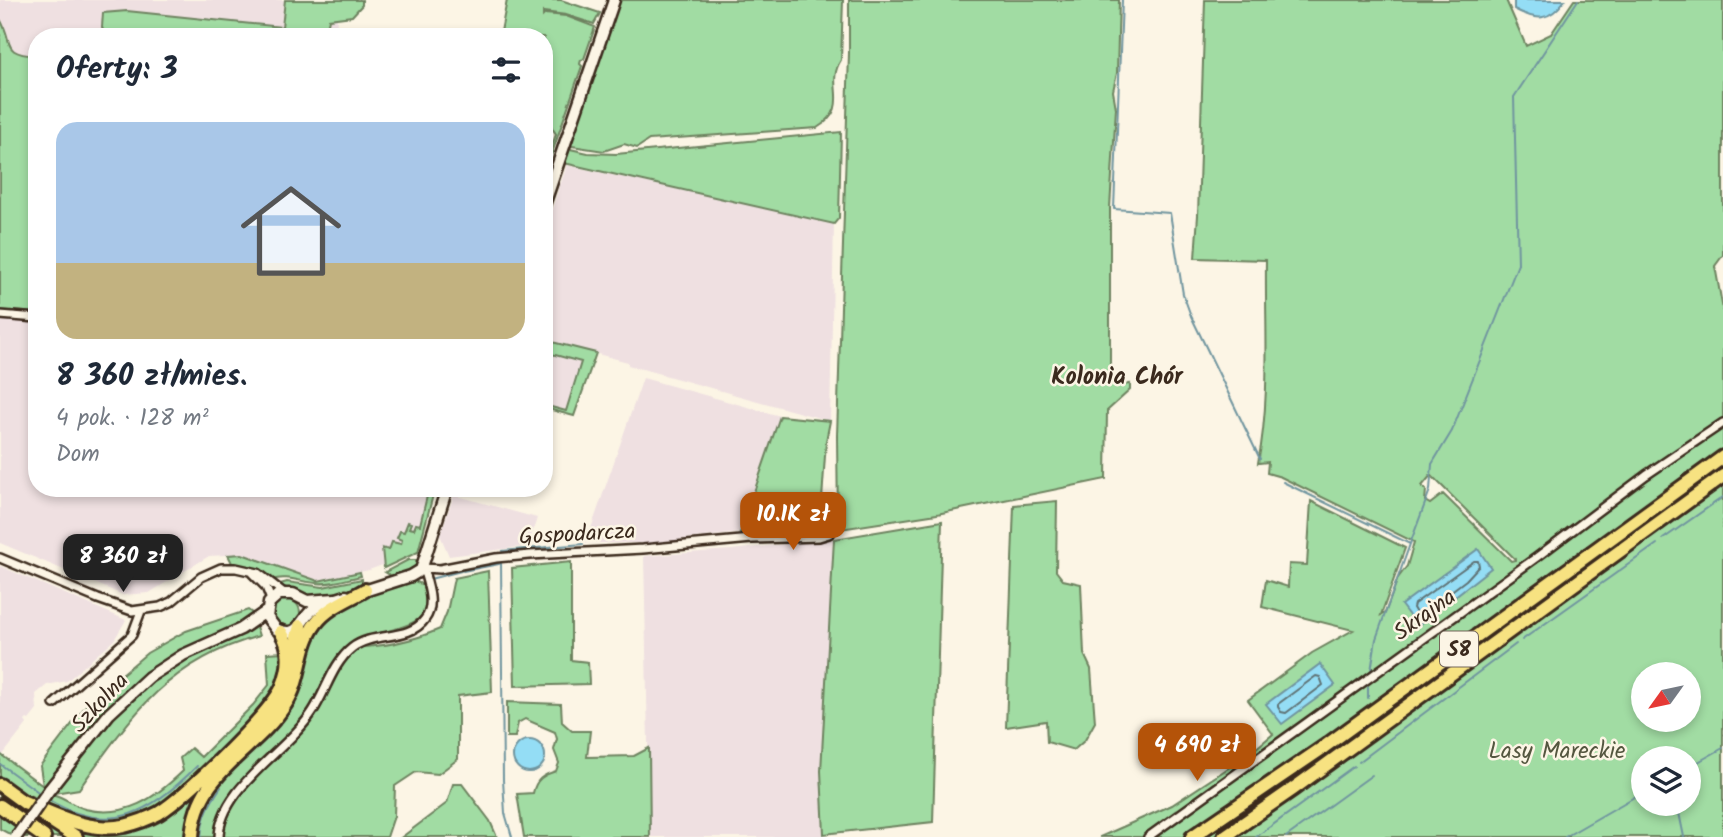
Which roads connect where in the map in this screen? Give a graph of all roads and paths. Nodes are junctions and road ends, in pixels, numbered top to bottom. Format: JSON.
{"nodes":[{"id":1,"x":614,"y":0,"type":"edge"},
{"id":2,"x":553,"y":179,"type":"edge"},
{"id":3,"x":0,"y":314,"type":"edge"},
{"id":4,"x":28,"y":317,"type":"edge"},
{"id":5,"x":1723,"y":423,"type":"edge"},
{"id":6,"x":1723,"y":457,"type":"edge"},
{"id":7,"x":1723,"y":476,"type":"edge"},
{"id":8,"x":444,"y":497,"type":"edge"},
{"id":9,"x":829,"y":534,"type":"dead end"},
{"id":10,"x":0,"y":558,"type":"edge"},
{"id":11,"x":423,"y":568,"type":"junction"},
{"id":12,"x":252,"y":572,"type":"junction"},
{"id":13,"x":365,"y":590,"type":"junction"},
{"id":14,"x":284,"y":593,"type":"junction"},
{"id":15,"x":300,"y":599,"type":"junction"},
{"id":16,"x":335,"y":599,"type":"junction"},
{"id":17,"x":271,"y":600,"type":"junction"},
{"id":18,"x":141,"y":611,"type":"junction"},
{"id":19,"x":267,"y":611,"type":"junction"},
{"id":20,"x":303,"y":622,"type":"junction"},
{"id":21,"x":241,"y":629,"type":"junction"},
{"id":22,"x":276,"y":629,"type":"junction"},
{"id":23,"x":300,"y":665,"type":"junction"},
{"id":24,"x":54,"y":704,"type":"dead end"},
{"id":25,"x":0,"y":785,"type":"edge"},
{"id":26,"x":22,"y":801,"type":"junction"},
{"id":27,"x":0,"y":806,"type":"edge"},
{"id":28,"x":0,"y":818,"type":"edge"},
{"id":29,"x":16,"y":837,"type":"edge"},
{"id":30,"x":41,"y":837,"type":"edge"},
{"id":31,"x":76,"y":837,"type":"edge"},
{"id":32,"x":192,"y":837,"type":"edge"},
{"id":33,"x":219,"y":837,"type":"edge"},
{"id":34,"x":1148,"y":837,"type":"edge"},
{"id":35,"x":1192,"y":837,"type":"edge"},
{"id":36,"x":1224,"y":837,"type":"edge"}],
"edges":[{"from":1,"to":2,"type":"street"},
{"from":3,"to":4,"type":"street"},
{"from":5,"to":34,"type":"street","name":"Skrajna"},
{"from":6,"to":35,"type":"highway","number":"S8"},
{"from":7,"to":36,"type":"highway","number":"S8"},
{"from":8,"to":11,"type":"street"},
{"from":9,"to":11,"type":"street","name":"Gospodarcza"},
{"from":10,"to":18,"type":"street"},
{"from":11,"to":13,"type":"street","name":"Gospodarcza"},
{"from":11,"to":33,"type":"street"},
{"from":12,"to":14,"type":"street"},
{"from":12,"to":17,"type":"street"},
{"from":12,"to":18,"type":"street"},
{"from":13,"to":16,"type":"street","name":"Gospodarcza"},
{"from":13,"to":23,"type":"highway"},
{"from":14,"to":15,"type":"street","name":"Gospodarcza"},
{"from":14,"to":17,"type":"street"},
{"from":15,"to":16,"type":"street","name":"Gospodarcza"},
{"from":15,"to":20,"type":"street"},
{"from":16,"to":20,"type":"street","name":"Gospodarcza"},
{"from":17,"to":19,"type":"street"},
{"from":18,"to":24,"type":"street"},
{"from":19,"to":21,"type":"street","name":"Szkolna"},
{"from":19,"to":22,"type":"street"},
{"from":20,"to":22,"type":"street","name":"Gospodarcza"},
{"from":20,"to":23,"type":"highway"},
{"from":21,"to":22,"type":"street","name":"Szkolna"},
{"from":21,"to":29,"type":"street","name":"Szkolna","bridge":true},
{"from":22,"to":26,"type":"highway"},
{"from":23,"to":32,"type":"highway"},
{"from":25,"to":26,"type":"highway"},
{"from":26,"to":31,"type":"highway"},
{"from":27,"to":30,"type":"highway"},
{"from":28,"to":30,"type":"highway"}]}
